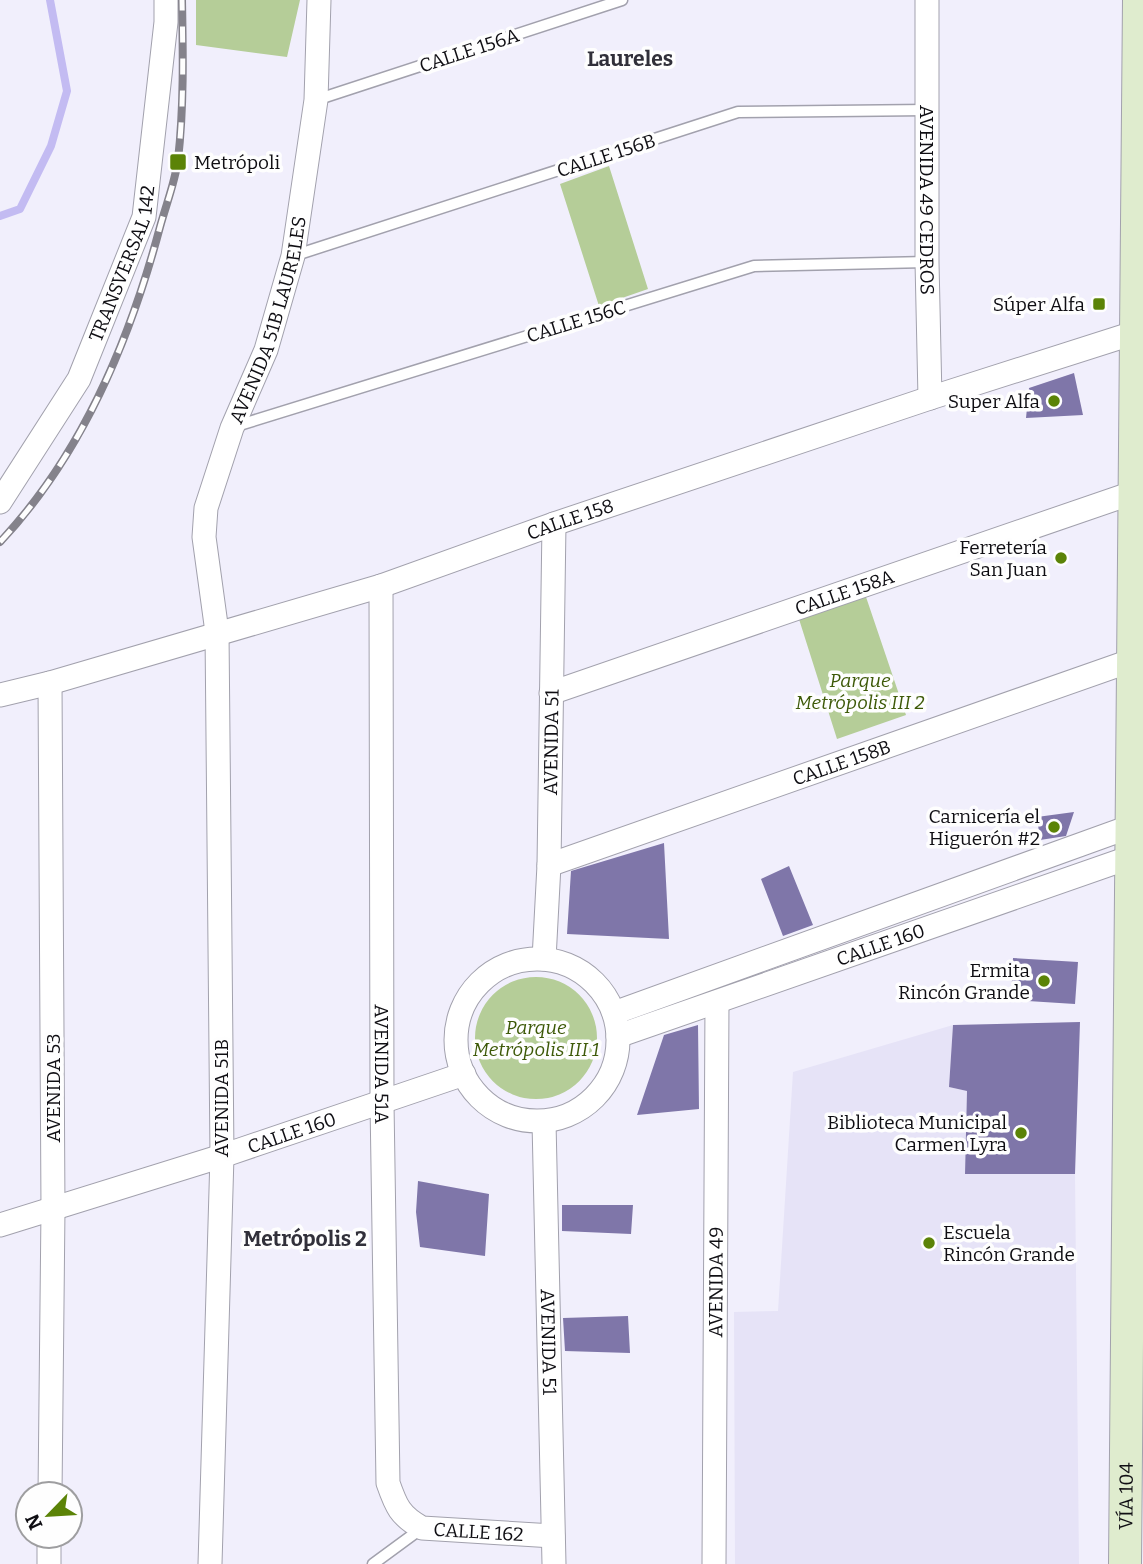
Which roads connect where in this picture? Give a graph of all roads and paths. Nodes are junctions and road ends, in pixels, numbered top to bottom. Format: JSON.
{"nodes":[{"id":1,"x":166,"y":0,"type":"edge"},
{"id":2,"x":319,"y":0,"type":"edge"},
{"id":3,"x":622,"y":0,"type":"edge"},
{"id":4,"x":927,"y":0,"type":"edge"},
{"id":5,"x":1139,"y":0,"type":"edge"},
{"id":6,"x":316,"y":100,"type":"junction"},
{"id":7,"x":1141,"y":108,"type":"edge"},
{"id":8,"x":928,"y":110,"type":"junction"},
{"id":9,"x":1140,"y":253,"type":"edge"},
{"id":10,"x":293,"y":256,"type":"junction"},
{"id":11,"x":927,"y":262,"type":"junction"},
{"id":12,"x":1137,"y":332,"type":"junction"},
{"id":13,"x":930,"y":398,"type":"junction"},
{"id":14,"x":1139,"y":406,"type":"edge"},
{"id":15,"x":232,"y":428,"type":"junction"},
{"id":16,"x":1135,"y":492,"type":"junction"},
{"id":17,"x":0,"y":502,"type":"edge"},
{"id":18,"x":554,"y":524,"type":"junction"},
{"id":19,"x":1139,"y":561,"type":"edge"},
{"id":20,"x":381,"y":586,"type":"junction"},
{"id":21,"x":217,"y":632,"type":"junction"},
{"id":22,"x":1133,"y":660,"type":"junction"},
{"id":23,"x":50,"y":683,"type":"junction"},
{"id":24,"x":551,"y":693,"type":"junction"},
{"id":25,"x":0,"y":695,"type":"edge"},
{"id":26,"x":1138,"y":700,"type":"edge"},
{"id":27,"x":1132,"y":826,"type":"junction"},
{"id":28,"x":1137,"y":857,"type":"edge"},
{"id":29,"x":549,"y":864,"type":"junction"},
{"id":30,"x":544,"y":959,"type":"junction"},
{"id":31,"x":1136,"y":1001,"type":"edge"},
{"id":32,"x":717,"y":1002,"type":"junction"},
{"id":33,"x":614,"y":1013,"type":"junction"},
{"id":34,"x":618,"y":1036,"type":"junction"},
{"id":35,"x":464,"y":1074,"type":"junction"},
{"id":36,"x":382,"y":1103,"type":"junction"},
{"id":37,"x":544,"y":1122,"type":"junction"},
{"id":38,"x":1136,"y":1154,"type":"edge"},
{"id":39,"x":222,"y":1156,"type":"junction"},
{"id":40,"x":53,"y":1209,"type":"junction"},
{"id":41,"x":0,"y":1225,"type":"edge"},
{"id":42,"x":1135,"y":1317,"type":"edge"},
{"id":43,"x":50,"y":1480,"type":"edge"},
{"id":44,"x":422,"y":1528,"type":"junction"},
{"id":45,"x":553,"y":1536,"type":"junction"},
{"id":46,"x":211,"y":1564,"type":"edge"},
{"id":47,"x":373,"y":1564,"type":"edge"},
{"id":48,"x":554,"y":1564,"type":"edge"},
{"id":49,"x":714,"y":1564,"type":"edge"},
{"id":50,"x":1125,"y":1564,"type":"edge"}],
"edges":[{"from":1,"to":17,"type":"street","name":"TRANSVERSAL 142"},
{"from":2,"to":6,"type":"street","name":"AVENIDA 51B LAURELES"},
{"from":3,"to":6,"type":"lane","name":"CALLE 156A"},
{"from":4,"to":8,"type":"street","name":"AVENIDA 49 CEDROS"},
{"from":5,"to":7,"type":"main road","name":"VÍA 104"},
{"from":6,"to":10,"type":"street","name":"AVENIDA 51B LAURELES"},
{"from":7,"to":9,"type":"main road","name":"VÍA 104"},
{"from":8,"to":10,"type":"lane","name":"CALLE 156B"},
{"from":8,"to":11,"type":"street","name":"AVENIDA 49 CEDROS"},
{"from":9,"to":12,"type":"main road","name":"VÍA 104"},
{"from":10,"to":15,"type":"street","name":"AVENIDA 51B LAURELES"},
{"from":11,"to":13,"type":"street","name":"AVENIDA 49 CEDROS"},
{"from":11,"to":15,"type":"lane","name":"CALLE 156C"},
{"from":12,"to":13,"type":"street","name":"CALLE 158"},
{"from":12,"to":14,"type":"main road","name":"VÍA 104"},
{"from":13,"to":18,"type":"street","name":"CALLE 158"},
{"from":14,"to":16,"type":"main road","name":"VÍA 104"},
{"from":15,"to":21,"type":"street","name":"AVENIDA 51B LAURELES"},
{"from":16,"to":19,"type":"main road","name":"VÍA 104"},
{"from":16,"to":24,"type":"street","name":"CALLE 158A"},
{"from":18,"to":20,"type":"street","name":"CALLE 158"},
{"from":18,"to":24,"type":"street","name":"AVENIDA 51"},
{"from":19,"to":22,"type":"main road","name":"VÍA 104"},
{"from":20,"to":21,"type":"street","name":"CALLE 158"},
{"from":20,"to":36,"type":"street","name":"AVENIDA 51A"},
{"from":21,"to":23,"type":"street","name":"CALLE 158"},
{"from":21,"to":39,"type":"street","name":"AVENIDA 51B"},
{"from":22,"to":26,"type":"main road","name":"VÍA 104"},
{"from":22,"to":29,"type":"street","name":"CALLE 158B"},
{"from":23,"to":25,"type":"street","name":"CALLE 158"},
{"from":23,"to":40,"type":"street","name":"AVENIDA 53"},
{"from":24,"to":29,"type":"street","name":"AVENIDA 51"},
{"from":26,"to":27,"type":"main road","name":"VÍA 104"},
{"from":27,"to":28,"type":"main road","name":"VÍA 104"},
{"from":27,"to":33,"type":"street","name":"CALLE 160"},
{"from":28,"to":31,"type":"main road","name":"VÍA 104"},
{"from":28,"to":32,"type":"street","name":"CALLE 160"},
{"from":29,"to":30,"type":"street","name":"AVENIDA 51"},
{"from":30,"to":33,"type":"street"},
{"from":30,"to":35,"type":"street"},
{"from":31,"to":38,"type":"main road","name":"VÍA 104"},
{"from":32,"to":34,"type":"street","name":"CALLE 160"},
{"from":32,"to":49,"type":"street","name":"AVENIDA 49"},
{"from":33,"to":34,"type":"street"},
{"from":34,"to":37,"type":"street"},
{"from":35,"to":36,"type":"street","name":"CALLE 160"},
{"from":35,"to":37,"type":"street"},
{"from":36,"to":39,"type":"street","name":"CALLE 160"},
{"from":36,"to":44,"type":"street","name":"AVENIDA 51A"},
{"from":37,"to":45,"type":"street","name":"AVENIDA 51"},
{"from":38,"to":42,"type":"main road","name":"VÍA 104"},
{"from":39,"to":40,"type":"street","name":"CALLE 160"},
{"from":39,"to":46,"type":"street","name":"AVENIDA 51B"},
{"from":40,"to":41,"type":"street","name":"CALLE 160"},
{"from":40,"to":43,"type":"street","name":"AVENIDA 53"},
{"from":42,"to":50,"type":"main road","name":"VÍA 104"},
{"from":44,"to":45,"type":"street","name":"CALLE 162"},
{"from":44,"to":47,"type":"lane","name":"CALLE 162"},
{"from":45,"to":48,"type":"street","name":"AVENIDA 51"}]}
